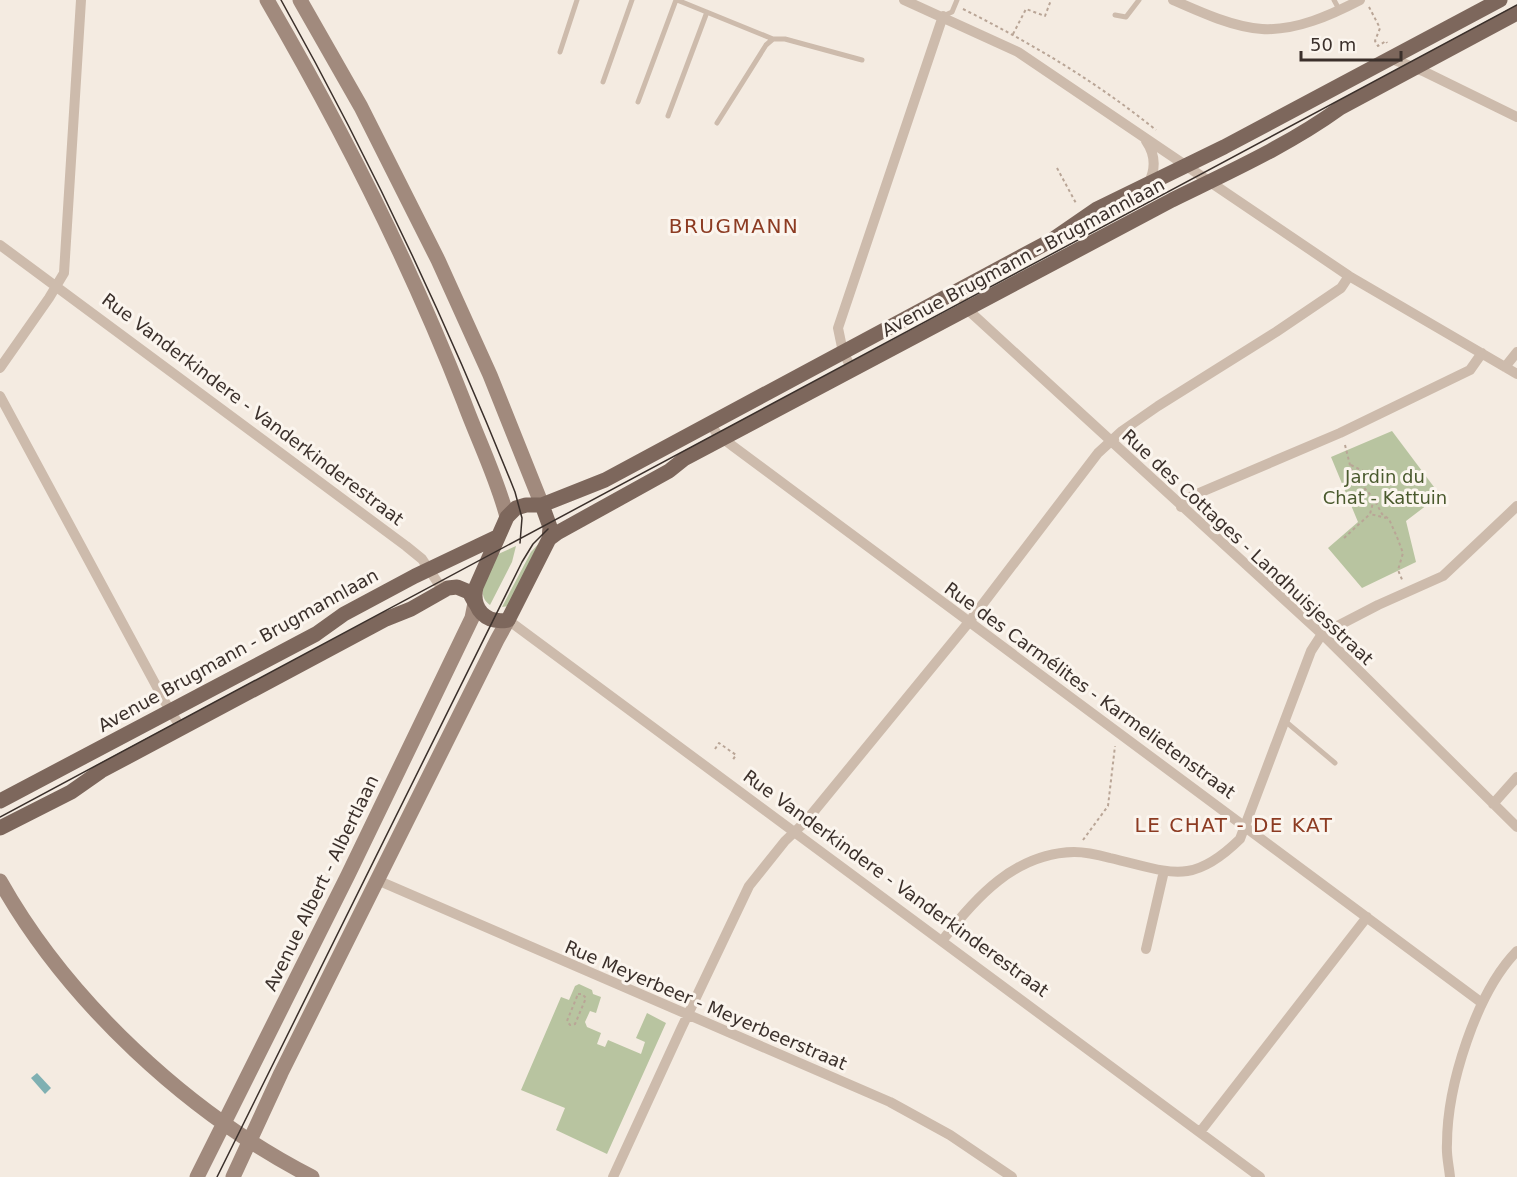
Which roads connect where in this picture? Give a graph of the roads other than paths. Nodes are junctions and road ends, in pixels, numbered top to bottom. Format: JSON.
{"nodes":[{"id":1,"x":81,"y":0,"type":"edge"},
{"id":2,"x":267,"y":0,"type":"edge"},
{"id":3,"x":300,"y":0,"type":"edge"},
{"id":4,"x":577,"y":0,"type":"edge"},
{"id":5,"x":632,"y":0,"type":"edge"},
{"id":6,"x":676,"y":0,"type":"edge"},
{"id":7,"x":904,"y":0,"type":"edge"},
{"id":8,"x":957,"y":0,"type":"edge"},
{"id":9,"x":1139,"y":0,"type":"edge"},
{"id":10,"x":1173,"y":0,"type":"edge"},
{"id":11,"x":1334,"y":0,"type":"edge"},
{"id":12,"x":1360,"y":0,"type":"edge"},
{"id":13,"x":1500,"y":0,"type":"edge"},
{"id":14,"x":1340,"y":11,"type":"junction"},
{"id":15,"x":706,"y":12,"type":"junction"},
{"id":16,"x":1517,"y":13,"type":"edge"},
{"id":17,"x":1115,"y":15,"type":"dead end"},
{"id":18,"x":943,"y":16,"type":"junction"},
{"id":19,"x":773,"y":39,"type":"junction"},
{"id":20,"x":560,"y":52,"type":"dead end"},
{"id":21,"x":1391,"y":54,"type":"junction"},
{"id":22,"x":862,"y":60,"type":"dead end"},
{"id":23,"x":1415,"y":68,"type":"junction"},
{"id":24,"x":603,"y":82,"type":"dead end"},
{"id":25,"x":638,"y":102,"type":"dead end"},
{"id":26,"x":668,"y":116,"type":"dead end"},
{"id":27,"x":1517,"y":117,"type":"edge"},
{"id":28,"x":717,"y":123,"type":"dead end"},
{"id":29,"x":1143,"y":136,"type":"junction"},
{"id":30,"x":1185,"y":165,"type":"junction"},
{"id":31,"x":1149,"y":182,"type":"junction"},
{"id":32,"x":1210,"y":182,"type":"junction"},
{"id":33,"x":0,"y":246,"type":"edge"},
{"id":34,"x":1349,"y":276,"type":"junction"},
{"id":35,"x":56,"y":287,"type":"junction"},
{"id":36,"x":958,"y":290,"type":"junction"},
{"id":37,"x":967,"y":309,"type":"junction"},
{"id":38,"x":843,"y":352,"type":"junction"},
{"id":39,"x":1517,"y":352,"type":"edge"},
{"id":40,"x":1482,"y":353,"type":"junction"},
{"id":41,"x":1505,"y":366,"type":"junction"},
{"id":42,"x":0,"y":368,"type":"edge"},
{"id":43,"x":852,"y":369,"type":"junction"},
{"id":44,"x":1517,"y":374,"type":"edge"},
{"id":45,"x":0,"y":396,"type":"edge"},
{"id":46,"x":710,"y":423,"type":"junction"},
{"id":47,"x":723,"y":439,"type":"junction"},
{"id":48,"x":1109,"y":441,"type":"junction"},
{"id":49,"x":542,"y":506,"type":"junction"},
{"id":50,"x":1517,"y":506,"type":"edge"},
{"id":51,"x":1181,"y":507,"type":"junction"},
{"id":52,"x":507,"y":517,"type":"junction"},
{"id":53,"x":497,"y":537,"type":"junction"},
{"id":54,"x":549,"y":539,"type":"junction"},
{"id":55,"x":429,"y":569,"type":"junction"},
{"id":56,"x":448,"y":588,"type":"junction"},
{"id":57,"x":475,"y":603,"type":"junction"},
{"id":58,"x":508,"y":620,"type":"junction"},
{"id":59,"x":969,"y":622,"type":"junction"},
{"id":60,"x":1322,"y":634,"type":"junction"},
{"id":61,"x":171,"y":712,"type":"junction"},
{"id":62,"x":1285,"y":721,"type":"junction"},
{"id":63,"x":181,"y":728,"type":"junction"},
{"id":64,"x":1335,"y":763,"type":"dead end"},
{"id":65,"x":1517,"y":777,"type":"edge"},
{"id":66,"x":0,"y":801,"type":"edge"},
{"id":67,"x":1493,"y":804,"type":"junction"},
{"id":68,"x":1245,"y":826,"type":"junction"},
{"id":69,"x":1517,"y":827,"type":"edge"},
{"id":70,"x":0,"y":828,"type":"edge"},
{"id":71,"x":794,"y":832,"type":"junction"},
{"id":72,"x":1164,"y":871,"type":"junction"},
{"id":73,"x":377,"y":880,"type":"junction"},
{"id":74,"x":0,"y":881,"type":"edge"},
{"id":75,"x":1366,"y":917,"type":"junction"},
{"id":76,"x":942,"y":941,"type":"junction"},
{"id":77,"x":1146,"y":949,"type":"dead end"},
{"id":78,"x":1517,"y":951,"type":"edge"},
{"id":79,"x":1482,"y":1003,"type":"junction"},
{"id":80,"x":687,"y":1015,"type":"junction"},
{"id":81,"x":224,"y":1121,"type":"junction"},
{"id":82,"x":1200,"y":1132,"type":"junction"},
{"id":83,"x":250,"y":1139,"type":"junction"},
{"id":84,"x":197,"y":1177,"type":"edge"},
{"id":85,"x":233,"y":1177,"type":"edge"},
{"id":86,"x":312,"y":1177,"type":"edge"},
{"id":87,"x":613,"y":1177,"type":"edge"},
{"id":88,"x":1012,"y":1177,"type":"edge"},
{"id":89,"x":1260,"y":1177,"type":"edge"},
{"id":90,"x":1450,"y":1177,"type":"edge"}],
"edges":[{"from":1,"to":35,"type":"street"},
{"from":2,"to":52,"type":"main road"},
{"from":3,"to":49,"type":"main road"},
{"from":4,"to":20,"type":"lane"},
{"from":5,"to":24,"type":"lane"},
{"from":6,"to":15,"type":"lane"},
{"from":6,"to":25,"type":"lane"},
{"from":7,"to":18,"type":"street"},
{"from":8,"to":18,"type":"lane"},
{"from":9,"to":17,"type":"lane"},
{"from":10,"to":14,"type":"street"},
{"from":11,"to":14,"type":"lane"},
{"from":12,"to":14,"type":"street"},
{"from":13,"to":21,"type":"main road","name":"Avenue Brugmann - Brugmannlaan"},
{"from":15,"to":19,"type":"lane"},
{"from":15,"to":26,"type":"lane"},
{"from":16,"to":23,"type":"main road","name":"Avenue Brugmann - Brugmannlaan"},
{"from":18,"to":29,"type":"street"},
{"from":18,"to":38,"type":"street"},
{"from":19,"to":22,"type":"lane"},
{"from":19,"to":28,"type":"lane"},
{"from":21,"to":23,"type":"street"},
{"from":21,"to":30,"type":"main road","name":"Avenue Brugmann - Brugmannlaan"},
{"from":23,"to":27,"type":"street"},
{"from":23,"to":32,"type":"main road","name":"Avenue Brugmann - Brugmannlaan"},
{"from":29,"to":30,"type":"street"},
{"from":29,"to":31,"type":"street"},
{"from":30,"to":31,"type":"main road","name":"Avenue Brugmann - Brugmannlaan"},
{"from":30,"to":32,"type":"street"},
{"from":31,"to":36,"type":"main road","name":"Avenue Brugmann - Brugmannlaan"},
{"from":32,"to":34,"type":"street"},
{"from":32,"to":37,"type":"main road","name":"Avenue Brugmann - Brugmannlaan"},
{"from":33,"to":35,"type":"street","name":"Rue Vanderkindere - Vanderkinderestraat"},
{"from":34,"to":40,"type":"street"},
{"from":34,"to":48,"type":"street"},
{"from":35,"to":42,"type":"street"},
{"from":35,"to":55,"type":"street","name":"Rue Vanderkindere - Vanderkinderestraat"},
{"from":36,"to":37,"type":"street","name":"Rue des Cottages - Landhuisjesstraat"},
{"from":36,"to":38,"type":"main road","name":"Avenue Brugmann - Brugmannlaan"},
{"from":37,"to":43,"type":"main road","name":"Avenue Brugmann - Brugmannlaan"},
{"from":37,"to":48,"type":"street","name":"Rue des Cottages - Landhuisjesstraat"},
{"from":38,"to":43,"type":"street"},
{"from":38,"to":46,"type":"main road","name":"Avenue Brugmann - Brugmannlaan"},
{"from":39,"to":41,"type":"street"},
{"from":40,"to":41,"type":"street"},
{"from":40,"to":51,"type":"street"},
{"from":41,"to":44,"type":"street"},
{"from":43,"to":47,"type":"main road","name":"Avenue Brugmann - Brugmannlaan"},
{"from":45,"to":61,"type":"street"},
{"from":46,"to":47,"type":"street","name":"Rue des Carmélites - Karmelietenstraat"},
{"from":46,"to":49,"type":"main road","name":"Avenue Brugmann - Brugmannlaan"},
{"from":47,"to":54,"type":"main road","name":"Avenue Brugmann - Brugmannlaan"},
{"from":47,"to":59,"type":"street","name":"Rue des Carmélites - Karmelietenstraat"},
{"from":48,"to":51,"type":"street","name":"Rue des Cottages - Landhuisjesstraat"},
{"from":48,"to":59,"type":"street"},
{"from":49,"to":52,"type":"main road","name":"Avenue Brugmann - Brugmannlaan"},
{"from":49,"to":54,"type":"main road"},
{"from":50,"to":60,"type":"street"},
{"from":51,"to":60,"type":"street","name":"Rue des Cottages - Landhuisjesstraat"},
{"from":52,"to":53,"type":"main road"},
{"from":53,"to":55,"type":"main road","name":"Avenue Brugmann - Brugmannlaan"},
{"from":53,"to":57,"type":"main road"},
{"from":54,"to":58,"type":"main road"},
{"from":55,"to":56,"type":"street","name":"Rue Vanderkindere - Vanderkinderestraat"},
{"from":55,"to":61,"type":"main road","name":"Avenue Brugmann - Brugmannlaan"},
{"from":56,"to":57,"type":"main road","name":"Rue Vanderkindere - Vanderkinderestraat"},
{"from":56,"to":63,"type":"main road"},
{"from":57,"to":58,"type":"main road"},
{"from":57,"to":81,"type":"main road","name":"Avenue Albert - Albertlaan"},
{"from":58,"to":71,"type":"street","name":"Rue Vanderkindere - Vanderkinderestraat"},
{"from":58,"to":73,"type":"main road"},
{"from":59,"to":68,"type":"street","name":"Rue des Carmélites - Karmelietenstraat"},
{"from":59,"to":71,"type":"street"},
{"from":60,"to":62,"type":"street"},
{"from":60,"to":67,"type":"street","name":"Rue des Cottages - Landhuisjesstraat"},
{"from":61,"to":63,"type":"street"},
{"from":61,"to":66,"type":"main road","name":"Avenue Brugmann - Brugmannlaan"},
{"from":62,"to":64,"type":"lane"},
{"from":62,"to":68,"type":"street"},
{"from":63,"to":70,"type":"main road"},
{"from":65,"to":67,"type":"street"},
{"from":67,"to":69,"type":"street","name":"Rue des Cottages - Landhuisjesstraat"},
{"from":68,"to":72,"type":"street"},
{"from":68,"to":75,"type":"street","name":"Rue des Carmélites - Karmelietenstraat"},
{"from":71,"to":76,"type":"street","name":"Rue Vanderkindere - Vanderkinderestraat"},
{"from":71,"to":80,"type":"street"},
{"from":72,"to":76,"type":"street"},
{"from":72,"to":77,"type":"street"},
{"from":73,"to":80,"type":"street","name":"Rue Meyerbeer - Meyerbeerstraat"},
{"from":73,"to":83,"type":"main road"},
{"from":74,"to":81,"type":"main road"},
{"from":75,"to":79,"type":"street","name":"Rue des Carmélites - Karmelietenstraat"},
{"from":75,"to":82,"type":"street"},
{"from":76,"to":82,"type":"street","name":"Rue Vanderkindere - Vanderkinderestraat"},
{"from":78,"to":79,"type":"street"},
{"from":79,"to":90,"type":"street"},
{"from":80,"to":87,"type":"street"},
{"from":80,"to":88,"type":"street","name":"Rue Meyerbeer - Meyerbeerstraat"},
{"from":81,"to":83,"type":"main road"},
{"from":81,"to":84,"type":"main road","name":"Avenue Albert - Albertlaan"},
{"from":82,"to":89,"type":"street","name":"Rue Vanderkindere - Vanderkinderestraat"},
{"from":83,"to":85,"type":"main road"},
{"from":83,"to":86,"type":"main road"}]}
